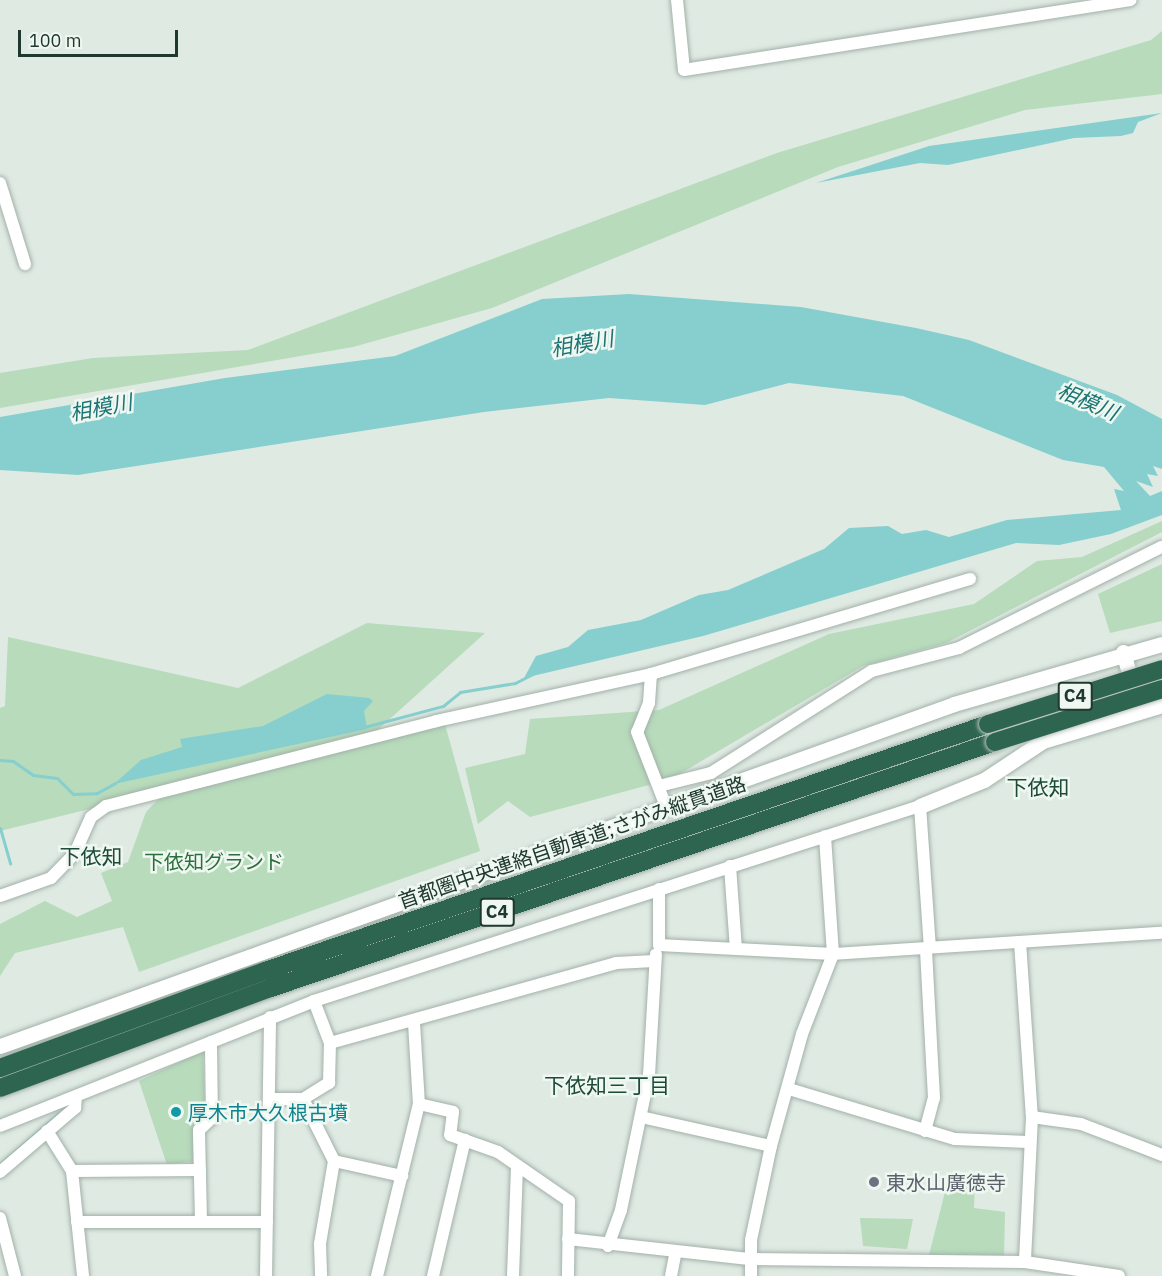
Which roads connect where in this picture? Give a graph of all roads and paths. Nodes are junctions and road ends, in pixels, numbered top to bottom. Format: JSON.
{"nodes":[{"id":1,"x":677,"y":0,"type":"edge"},
{"id":2,"x":1131,"y":0,"type":"edge"},
{"id":3,"x":0,"y":183,"type":"edge"},
{"id":4,"x":25,"y":264,"type":"dead end"},
{"id":5,"x":1162,"y":547,"type":"edge"},
{"id":6,"x":970,"y":579,"type":"dead end"},
{"id":7,"x":1162,"y":644,"type":"edge"},
{"id":8,"x":1123,"y":652,"type":"junction"},
{"id":9,"x":1162,"y":669,"type":"edge"},
{"id":10,"x":651,"y":674,"type":"junction"},
{"id":11,"x":1162,"y":690,"type":"edge"},
{"id":12,"x":1162,"y":705,"type":"edge"},
{"id":13,"x":1140,"y":711,"type":"junction"},
{"id":14,"x":659,"y":786,"type":"junction"},
{"id":15,"x":920,"y":806,"type":"junction"},
{"id":16,"x":667,"y":809,"type":"junction"},
{"id":17,"x":825,"y":836,"type":"junction"},
{"id":18,"x":730,"y":866,"type":"junction"},
{"id":19,"x":659,"y":890,"type":"junction"},
{"id":20,"x":0,"y":896,"type":"edge"},
{"id":21,"x":1162,"y":933,"type":"edge"},
{"id":22,"x":1020,"y":942,"type":"junction"},
{"id":23,"x":659,"y":945,"type":"junction"},
{"id":24,"x":736,"y":949,"type":"junction"},
{"id":25,"x":928,"y":949,"type":"junction"},
{"id":26,"x":833,"y":954,"type":"junction"},
{"id":27,"x":654,"y":961,"type":"junction"},
{"id":28,"x":314,"y":1001,"type":"junction"},
{"id":29,"x":270,"y":1017,"type":"junction"},
{"id":30,"x":414,"y":1023,"type":"junction"},
{"id":31,"x":211,"y":1042,"type":"junction"},
{"id":32,"x":330,"y":1043,"type":"junction"},
{"id":33,"x":0,"y":1046,"type":"edge"},
{"id":34,"x":0,"y":1068,"type":"edge"},
{"id":35,"x":0,"y":1088,"type":"edge"},
{"id":36,"x":789,"y":1089,"type":"junction"},
{"id":37,"x":76,"y":1098,"type":"junction"},
{"id":38,"x":269,"y":1099,"type":"junction"},
{"id":39,"x":303,"y":1099,"type":"junction"},
{"id":40,"x":419,"y":1104,"type":"junction"},
{"id":41,"x":641,"y":1117,"type":"junction"},
{"id":42,"x":1032,"y":1118,"type":"junction"},
{"id":43,"x":0,"y":1126,"type":"edge"},
{"id":44,"x":47,"y":1131,"type":"junction"},
{"id":45,"x":925,"y":1131,"type":"junction"},
{"id":46,"x":465,"y":1140,"type":"junction"},
{"id":47,"x":1028,"y":1142,"type":"junction"},
{"id":48,"x":771,"y":1146,"type":"junction"},
{"id":49,"x":1162,"y":1155,"type":"edge"},
{"id":50,"x":334,"y":1161,"type":"junction"},
{"id":51,"x":517,"y":1166,"type":"junction"},
{"id":52,"x":200,"y":1170,"type":"junction"},
{"id":53,"x":72,"y":1171,"type":"junction"},
{"id":54,"x":0,"y":1172,"type":"edge"},
{"id":55,"x":402,"y":1176,"type":"junction"},
{"id":56,"x":0,"y":1218,"type":"edge"},
{"id":57,"x":201,"y":1221,"type":"junction"},
{"id":58,"x":77,"y":1222,"type":"junction"},
{"id":59,"x":267,"y":1222,"type":"junction"},
{"id":60,"x":568,"y":1239,"type":"junction"},
{"id":61,"x":608,"y":1246,"type":"junction"},
{"id":62,"x":676,"y":1251,"type":"junction"},
{"id":63,"x":749,"y":1259,"type":"junction"},
{"id":64,"x":1024,"y":1262,"type":"junction"},
{"id":65,"x":15,"y":1276,"type":"edge"},
{"id":66,"x":83,"y":1276,"type":"edge"},
{"id":67,"x":266,"y":1276,"type":"edge"},
{"id":68,"x":321,"y":1276,"type":"edge"},
{"id":69,"x":377,"y":1276,"type":"edge"},
{"id":70,"x":433,"y":1276,"type":"edge"},
{"id":71,"x":513,"y":1276,"type":"edge"},
{"id":72,"x":568,"y":1276,"type":"edge"},
{"id":73,"x":671,"y":1276,"type":"edge"},
{"id":74,"x":751,"y":1276,"type":"edge"},
{"id":75,"x":1119,"y":1276,"type":"edge"}],
"edges":[{"from":1,"to":2,"type":"street"},
{"from":3,"to":4,"type":"street"},
{"from":5,"to":14,"type":"street"},
{"from":6,"to":10,"type":"street"},
{"from":7,"to":8,"type":"street"},
{"from":8,"to":13,"type":"street"},
{"from":8,"to":16,"type":"street"},
{"from":9,"to":34,"type":"highway","name":"首都圏中央連絡自動車道;さがみ縦貫道路","number":"C4","bridge":true},
{"from":10,"to":14,"type":"street"},
{"from":10,"to":20,"type":"street"},
{"from":11,"to":35,"type":"highway","name":"首都圏中央連絡自動車道;さがみ縦貫道路","number":"C4","bridge":true},
{"from":12,"to":13,"type":"street"},
{"from":13,"to":15,"type":"street"},
{"from":14,"to":16,"type":"street"},
{"from":15,"to":17,"type":"street"},
{"from":15,"to":25,"type":"street"},
{"from":16,"to":33,"type":"street"},
{"from":17,"to":18,"type":"street"},
{"from":17,"to":26,"type":"street"},
{"from":18,"to":19,"type":"street"},
{"from":18,"to":24,"type":"street"},
{"from":19,"to":23,"type":"street"},
{"from":19,"to":28,"type":"street"},
{"from":21,"to":22,"type":"street"},
{"from":22,"to":25,"type":"street"},
{"from":22,"to":42,"type":"street"},
{"from":23,"to":24,"type":"street"},
{"from":23,"to":27,"type":"street"},
{"from":24,"to":26,"type":"street"},
{"from":25,"to":26,"type":"street"},
{"from":25,"to":45,"type":"street"},
{"from":26,"to":36,"type":"street"},
{"from":27,"to":30,"type":"street"},
{"from":27,"to":41,"type":"street"},
{"from":28,"to":29,"type":"street"},
{"from":28,"to":32,"type":"street"},
{"from":29,"to":31,"type":"street"},
{"from":29,"to":38,"type":"street"},
{"from":30,"to":32,"type":"street"},
{"from":30,"to":40,"type":"street"},
{"from":31,"to":37,"type":"street"},
{"from":31,"to":52,"type":"street"},
{"from":32,"to":39,"type":"street"},
{"from":36,"to":45,"type":"street"},
{"from":36,"to":48,"type":"street"},
{"from":37,"to":43,"type":"street"},
{"from":37,"to":44,"type":"street"},
{"from":38,"to":39,"type":"street"},
{"from":38,"to":59,"type":"street"},
{"from":39,"to":50,"type":"street"},
{"from":40,"to":46,"type":"street"},
{"from":40,"to":55,"type":"street"},
{"from":41,"to":48,"type":"street"},
{"from":41,"to":61,"type":"street"},
{"from":42,"to":47,"type":"street"},
{"from":42,"to":49,"type":"street"},
{"from":44,"to":53,"type":"street"},
{"from":44,"to":54,"type":"street"},
{"from":45,"to":47,"type":"street"},
{"from":46,"to":51,"type":"street"},
{"from":46,"to":70,"type":"street"},
{"from":47,"to":64,"type":"street"},
{"from":48,"to":63,"type":"street"},
{"from":50,"to":55,"type":"street"},
{"from":50,"to":68,"type":"street"},
{"from":51,"to":60,"type":"street"},
{"from":51,"to":71,"type":"street"},
{"from":52,"to":53,"type":"street"},
{"from":52,"to":57,"type":"street"},
{"from":53,"to":58,"type":"street"},
{"from":55,"to":69,"type":"street"},
{"from":56,"to":65,"type":"street"},
{"from":57,"to":58,"type":"street"},
{"from":57,"to":59,"type":"street"},
{"from":58,"to":66,"type":"street"},
{"from":59,"to":67,"type":"street"},
{"from":60,"to":61,"type":"street"},
{"from":60,"to":72,"type":"street"},
{"from":61,"to":62,"type":"street"},
{"from":62,"to":63,"type":"street"},
{"from":62,"to":73,"type":"street"},
{"from":63,"to":64,"type":"street"},
{"from":63,"to":74,"type":"street"},
{"from":64,"to":75,"type":"street"}]}
